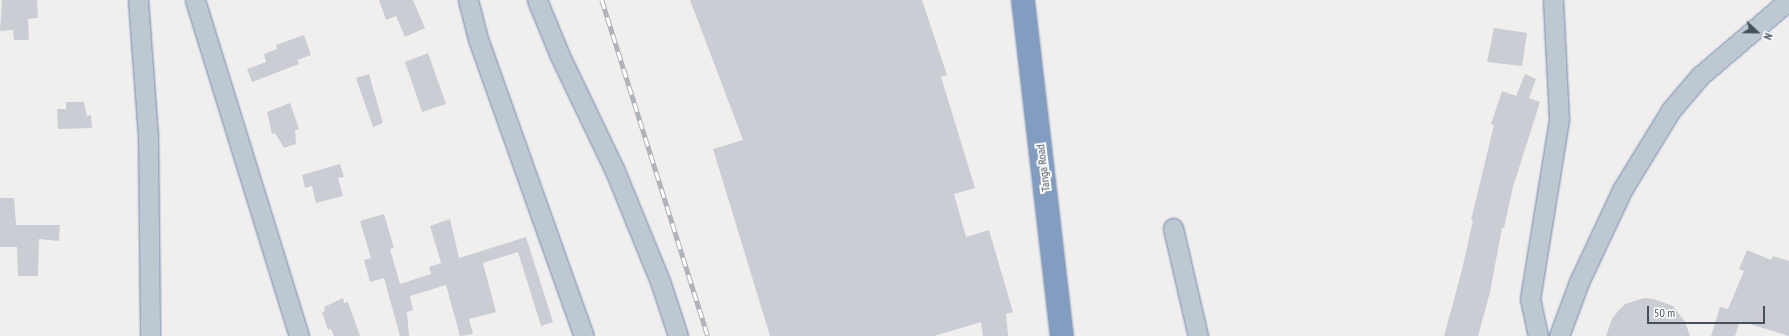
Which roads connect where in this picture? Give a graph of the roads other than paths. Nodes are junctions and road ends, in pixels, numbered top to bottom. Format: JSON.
{"nodes":[{"id":1,"x":138,"y":0,"type":"edge"},
{"id":2,"x":194,"y":0,"type":"edge"},
{"id":3,"x":468,"y":0,"type":"edge"},
{"id":4,"x":537,"y":0,"type":"edge"},
{"id":5,"x":1023,"y":0,"type":"edge"},
{"id":6,"x":1029,"y":0,"type":"edge"},
{"id":7,"x":1553,"y":0,"type":"edge"},
{"id":8,"x":1789,"y":0,"type":"edge"},
{"id":9,"x":1027,"y":35,"type":"junction"},
{"id":10,"x":1173,"y":228,"type":"dead end"},
{"id":11,"x":150,"y":336,"type":"edge"},
{"id":12,"x":299,"y":336,"type":"edge"},
{"id":13,"x":584,"y":336,"type":"edge"},
{"id":14,"x":678,"y":336,"type":"edge"},
{"id":15,"x":1062,"y":336,"type":"edge"},
{"id":16,"x":1198,"y":336,"type":"edge"},
{"id":17,"x":1538,"y":336,"type":"edge"},
{"id":18,"x":1559,"y":336,"type":"edge"}],
"edges":[{"from":1,"to":11,"type":"street"},
{"from":2,"to":12,"type":"street"},
{"from":3,"to":13,"type":"street"},
{"from":4,"to":14,"type":"street"},
{"from":5,"to":9,"type":"highway","name":"Tanga Road"},
{"from":6,"to":9,"type":"street"},
{"from":7,"to":17,"type":"street"},
{"from":8,"to":18,"type":"street"},
{"from":9,"to":15,"type":"highway","name":"Tanga Road"},
{"from":10,"to":16,"type":"street"}]}
